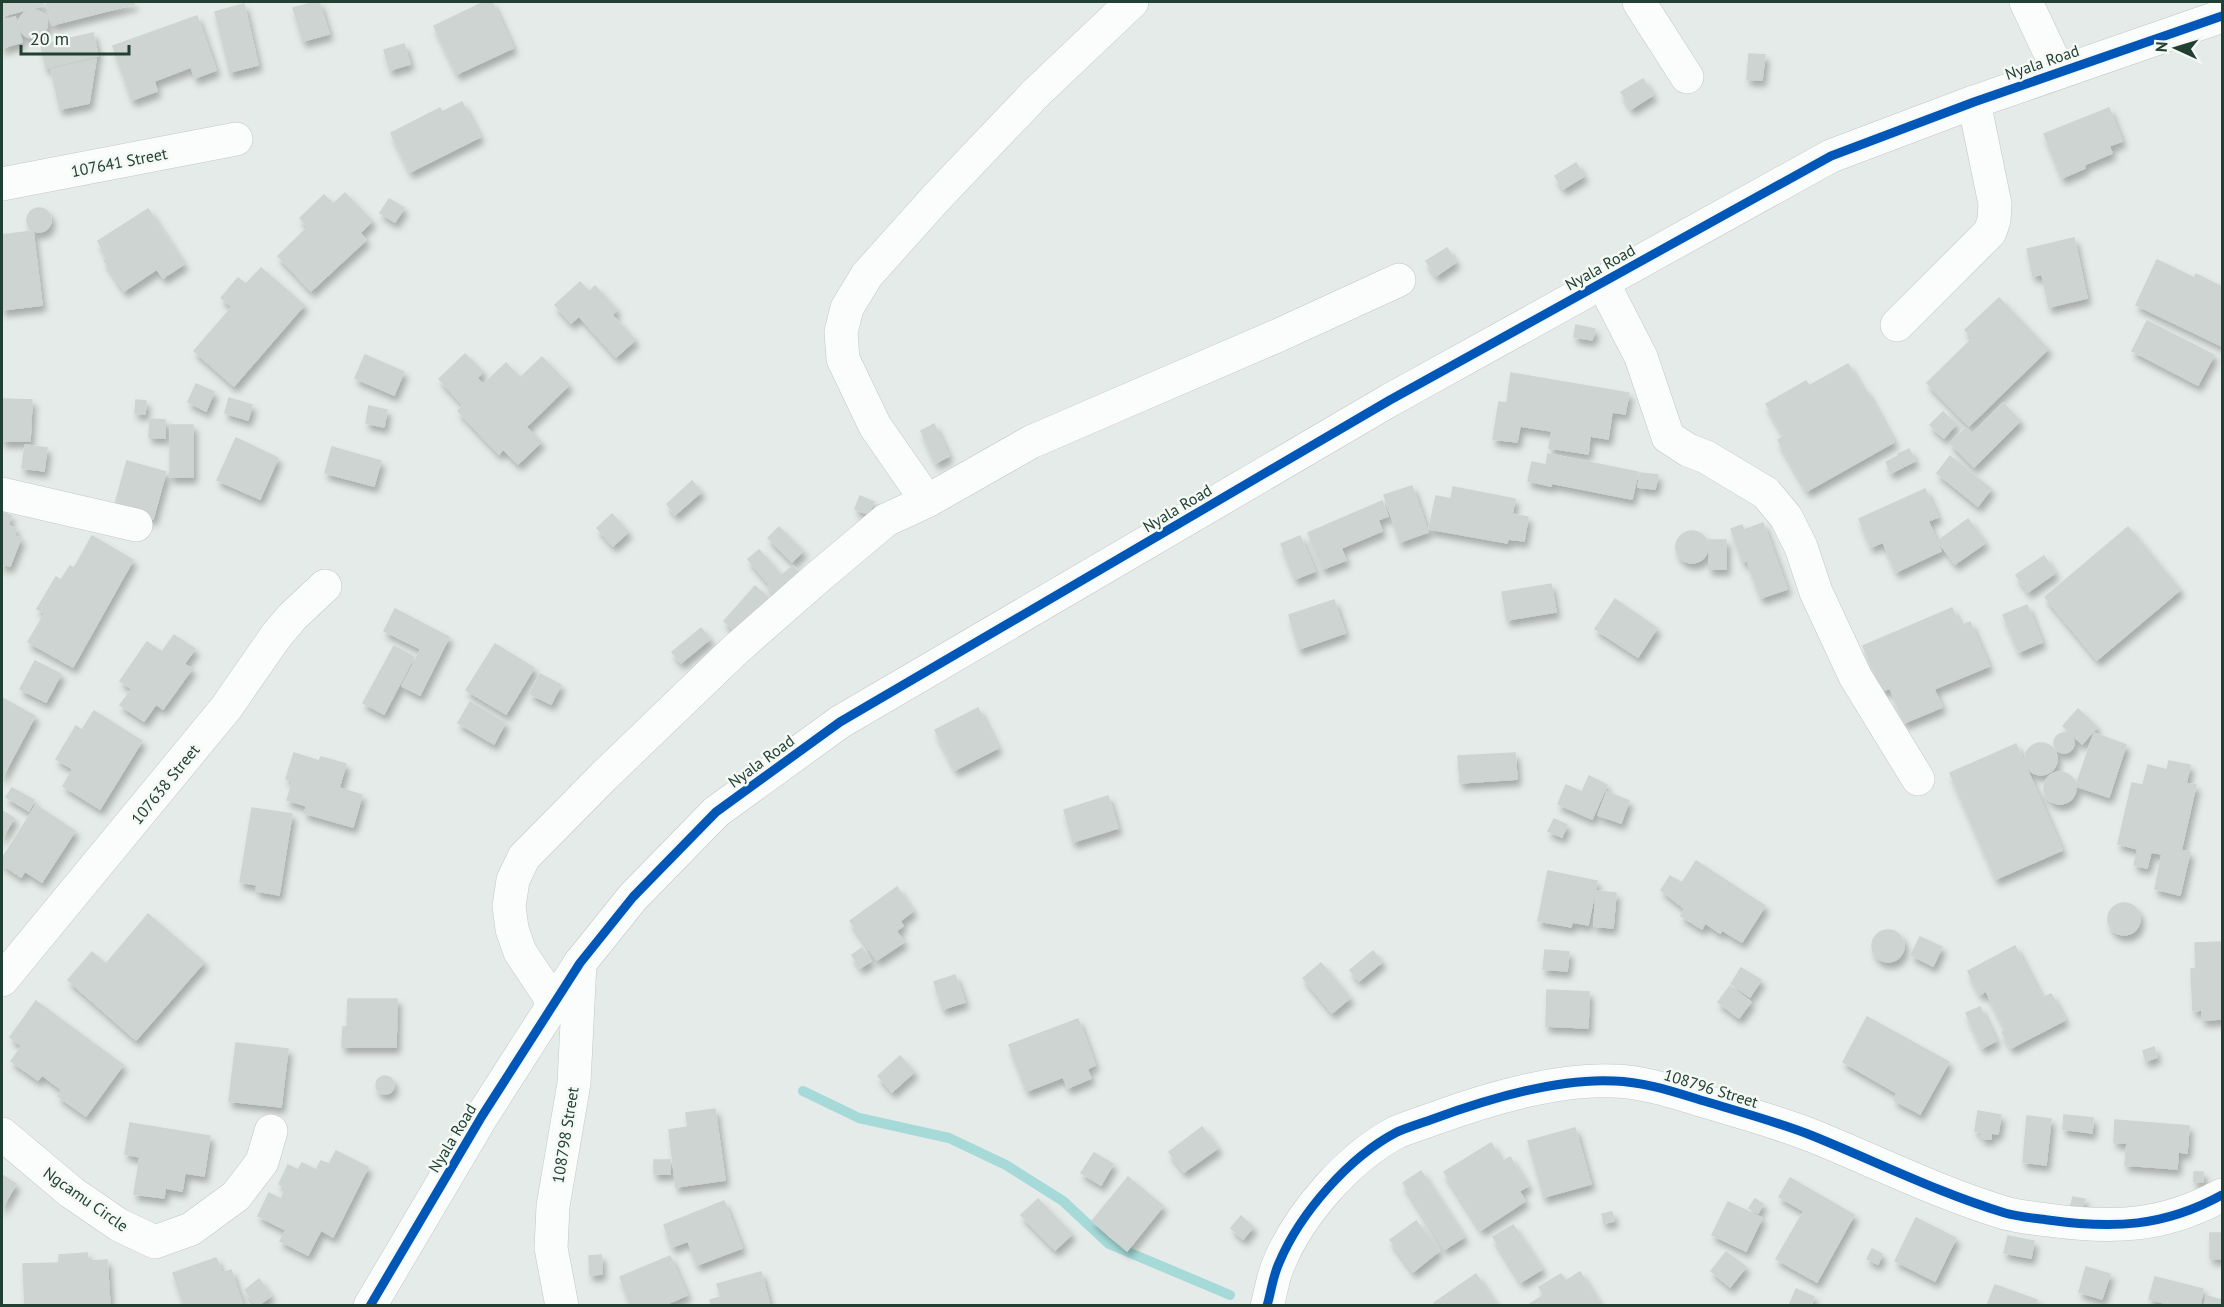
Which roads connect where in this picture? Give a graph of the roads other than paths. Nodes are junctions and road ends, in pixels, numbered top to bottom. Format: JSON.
{"nodes":[{"id":1,"x":1132,"y":2,"type":"edge"},
{"id":2,"x":1639,"y":2,"type":"edge"},
{"id":3,"x":2025,"y":2,"type":"edge"},
{"id":4,"x":2223,"y":16,"type":"edge"},
{"id":5,"x":2059,"y":72,"type":"junction"},
{"id":6,"x":1686,"y":77,"type":"dead end"},
{"id":7,"x":1974,"y":102,"type":"junction"},
{"id":8,"x":236,"y":140,"type":"dead end"},
{"id":9,"x":2,"y":184,"type":"edge"},
{"id":10,"x":1399,"y":280,"type":"dead end"},
{"id":11,"x":1603,"y":283,"type":"junction"},
{"id":12,"x":1897,"y":325,"type":"dead end"},
{"id":13,"x":2,"y":494,"type":"edge"},
{"id":14,"x":927,"y":501,"type":"junction"},
{"id":15,"x":136,"y":525,"type":"dead end"},
{"id":16,"x":325,"y":586,"type":"dead end"},
{"id":17,"x":1918,"y":779,"type":"dead end"},
{"id":18,"x":580,"y":963,"type":"junction"},
{"id":19,"x":2,"y":980,"type":"edge"},
{"id":20,"x":554,"y":1003,"type":"junction"},
{"id":21,"x":271,"y":1131,"type":"dead end"},
{"id":22,"x":2,"y":1134,"type":"edge"},
{"id":23,"x":2223,"y":1195,"type":"edge"},
{"id":24,"x":370,"y":1305,"type":"edge"},
{"id":25,"x":562,"y":1305,"type":"edge"},
{"id":26,"x":1267,"y":1305,"type":"edge"}],
"edges":[{"from":1,"to":14,"type":"street"},
{"from":2,"to":6,"type":"street"},
{"from":3,"to":5,"type":"street"},
{"from":4,"to":5,"type":"street","name":"Nyala Road"},
{"from":5,"to":7,"type":"street","name":"Nyala Road"},
{"from":7,"to":11,"type":"street","name":"Nyala Road"},
{"from":7,"to":12,"type":"street"},
{"from":8,"to":9,"type":"street","name":"107641 Street"},
{"from":10,"to":14,"type":"street"},
{"from":11,"to":17,"type":"street"},
{"from":11,"to":18,"type":"street","name":"Nyala Road"},
{"from":13,"to":15,"type":"street"},
{"from":14,"to":20,"type":"street"},
{"from":16,"to":19,"type":"street","name":"107638 Street"},
{"from":18,"to":20,"type":"street","name":"Nyala Road"},
{"from":18,"to":25,"type":"street","name":"108798 Street"},
{"from":20,"to":24,"type":"street","name":"Nyala Road"},
{"from":21,"to":22,"type":"street","name":"Ngcamu Circle"},
{"from":23,"to":26,"type":"street","name":"108796 Street"}]}
